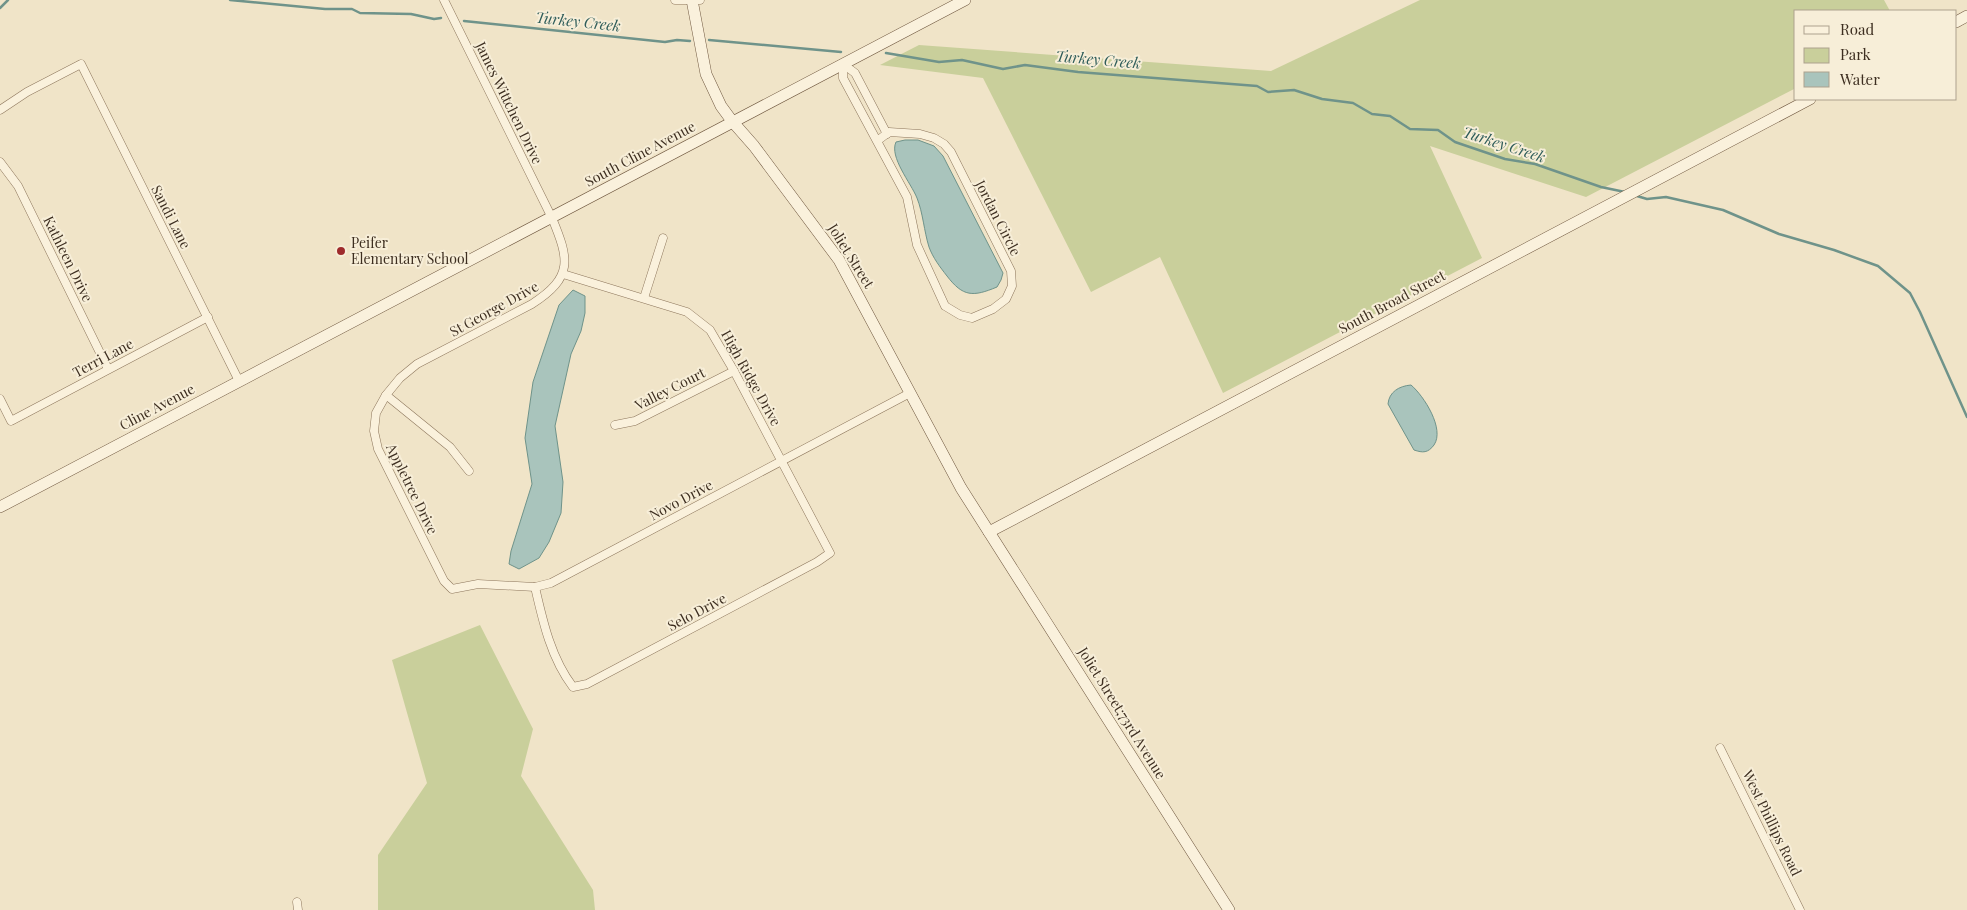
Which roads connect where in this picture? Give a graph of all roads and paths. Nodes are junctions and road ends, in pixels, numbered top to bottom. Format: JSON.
{"nodes":[{"id":1,"x":444,"y":0,"type":"edge"},
{"id":2,"x":675,"y":0,"type":"edge"},
{"id":3,"x":695,"y":0,"type":"edge"},
{"id":4,"x":959,"y":1,"type":"edge"},
{"id":5,"x":843,"y":64,"type":"junction"},
{"id":6,"x":1808,"y":100,"type":"edge"},
{"id":7,"x":0,"y":110,"type":"edge"},
{"id":8,"x":732,"y":122,"type":"junction"},
{"id":9,"x":887,"y":134,"type":"junction"},
{"id":10,"x":877,"y":141,"type":"junction"},
{"id":11,"x":0,"y":162,"type":"edge"},
{"id":12,"x":552,"y":218,"type":"junction"},
{"id":13,"x":663,"y":238,"type":"dead end"},
{"id":14,"x":563,"y":274,"type":"junction"},
{"id":15,"x":644,"y":298,"type":"junction"},
{"id":16,"x":208,"y":317,"type":"junction"},
{"id":17,"x":329,"y":334,"type":"joint"},
{"id":18,"x":108,"y":369,"type":"junction"},
{"id":19,"x":734,"y":371,"type":"junction"},
{"id":20,"x":239,"y":381,"type":"junction"},
{"id":21,"x":910,"y":393,"type":"junction"},
{"id":22,"x":386,"y":395,"type":"junction"},
{"id":23,"x":0,"y":399,"type":"edge"},
{"id":24,"x":615,"y":424,"type":"dead end"},
{"id":25,"x":782,"y":461,"type":"junction"},
{"id":26,"x":470,"y":471,"type":"dead end"},
{"id":27,"x":0,"y":507,"type":"edge"},
{"id":28,"x":989,"y":532,"type":"junction"},
{"id":29,"x":830,"y":553,"type":"joint"},
{"id":30,"x":535,"y":587,"type":"junction"},
{"id":31,"x":452,"y":589,"type":"joint"},
{"id":32,"x":1720,"y":748,"type":"dead end"},
{"id":33,"x":1229,"y":910,"type":"edge"},
{"id":34,"x":1800,"y":910,"type":"edge"}],
"edges":[{"from":1,"to":12,"type":"street","name":"James Wittchen Drive"},
{"from":2,"to":3,"type":"street"},
{"from":3,"to":8,"type":"street","name":"Joliet Street"},
{"from":4,"to":5,"type":"street","name":"South Cline Avenue"},
{"from":5,"to":8,"type":"street","name":"South Cline Avenue"},
{"from":5,"to":9,"type":"street"},
{"from":5,"to":10,"type":"street","name":"Jordan Circle"},
{"from":6,"to":28,"type":"street","name":"South Broad Street"},
{"from":7,"to":16,"type":"street","name":"Sandi Lane"},
{"from":8,"to":12,"type":"street","name":"South Cline Avenue"},
{"from":8,"to":21,"type":"street","name":"Joliet Street"},
{"from":9,"to":10,"type":"street"},
{"from":9,"to":10,"type":"street","name":"Jordan Circle"},
{"from":11,"to":18,"type":"street","name":"Kathleen Drive"},
{"from":12,"to":14,"type":"street"},
{"from":12,"to":17,"type":"street","name":"South Cline Avenue"},
{"from":13,"to":15,"type":"street"},
{"from":14,"to":15,"type":"street","name":"High Ridge Drive"},
{"from":14,"to":22,"type":"street","name":"St George Drive"},
{"from":15,"to":19,"type":"street","name":"High Ridge Drive"},
{"from":16,"to":18,"type":"street","name":"Terri Lane"},
{"from":16,"to":20,"type":"street","name":"Sandi Lane"},
{"from":17,"to":20,"type":"street","name":"Cline Avenue"},
{"from":18,"to":23,"type":"street","name":"Terri Lane"},
{"from":19,"to":24,"type":"street","name":"Valley Court"},
{"from":19,"to":25,"type":"street","name":"High Ridge Drive"},
{"from":20,"to":27,"type":"street","name":"Cline Avenue"},
{"from":21,"to":25,"type":"street","name":"Novo Drive"},
{"from":21,"to":28,"type":"street","name":"Joliet Street"},
{"from":22,"to":26,"type":"street"},
{"from":22,"to":31,"type":"street","name":"Appletree Drive"},
{"from":25,"to":29,"type":"street","name":"High Ridge Drive"},
{"from":25,"to":30,"type":"street","name":"Novo Drive"},
{"from":28,"to":33,"type":"street","name":"Joliet Street;73rd Avenue"},
{"from":29,"to":30,"type":"street","name":"Selo Drive"},
{"from":30,"to":31,"type":"street","name":"Novo Drive"},
{"from":32,"to":34,"type":"street","name":"West Phillips Road"}]}
